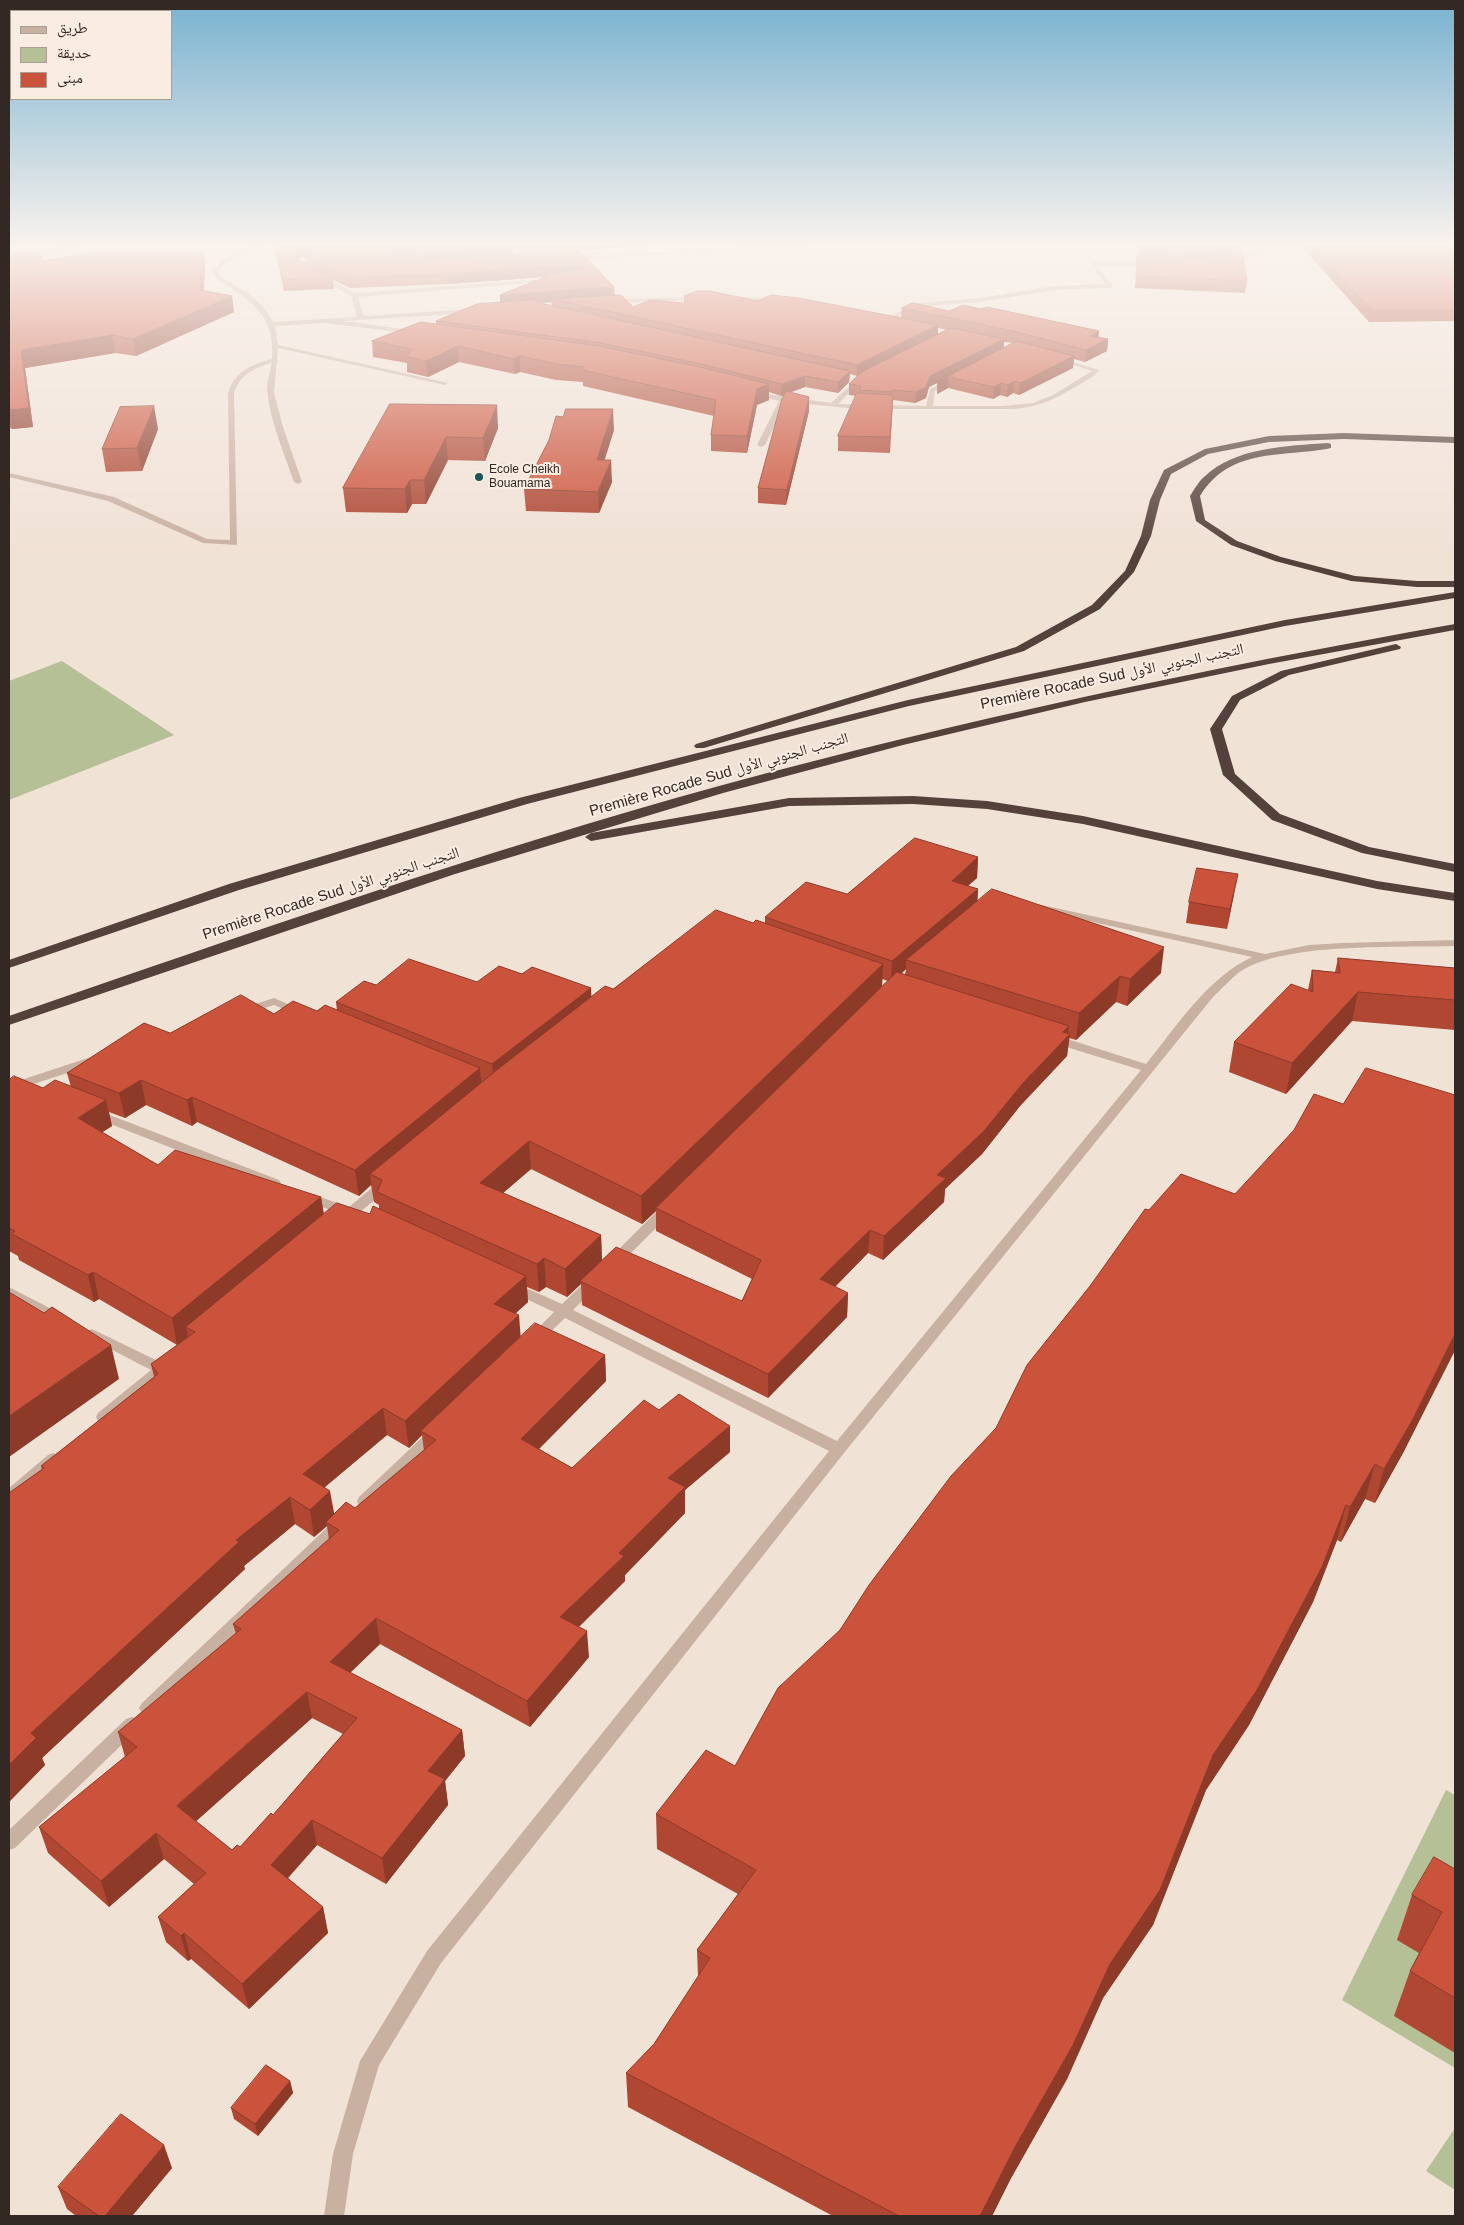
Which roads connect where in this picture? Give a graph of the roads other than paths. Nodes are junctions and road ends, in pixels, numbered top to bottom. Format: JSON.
{"nodes":[{"id":1,"x":276,"y":349,"type":"edge"},
{"id":2,"x":289,"y":349,"type":"edge"},
{"id":3,"x":1051,"y":357,"type":"edge"},
{"id":4,"x":275,"y":360,"type":"junction"},
{"id":5,"x":866,"y":376,"type":"edge"},
{"id":6,"x":848,"y":378,"type":"edge"},
{"id":7,"x":957,"y":378,"type":"edge"},
{"id":8,"x":858,"y":380,"type":"junction"},
{"id":9,"x":445,"y":383,"type":"dead end"},
{"id":10,"x":747,"y":391,"type":"edge"},
{"id":11,"x":784,"y":400,"type":"junction"},
{"id":12,"x":834,"y":404,"type":"junction"},
{"id":13,"x":929,"y":408,"type":"junction"},
{"id":14,"x":1455,"y":440,"type":"edge"},
{"id":15,"x":761,"y":445,"type":"dead end"},
{"id":16,"x":1455,"y":449,"type":"edge"},
{"id":17,"x":9,"y":475,"type":"edge"},
{"id":18,"x":298,"y":482,"type":"dead end"},
{"id":19,"x":1455,"y":584,"type":"edge"},
{"id":20,"x":1455,"y":595,"type":"edge"},
{"id":21,"x":1455,"y":627,"type":"edge"},
{"id":22,"x":1455,"y":633,"type":"edge"},
{"id":23,"x":523,"y":801,"type":"junction"},
{"id":24,"x":520,"y":849,"type":"junction"},
{"id":25,"x":1455,"y":868,"type":"edge"},
{"id":26,"x":1455,"y":898,"type":"edge"},
{"id":27,"x":1029,"y":908,"type":"edge"},
{"id":28,"x":1455,"y":943,"type":"edge"},
{"id":29,"x":1265,"y":957,"type":"junction"},
{"id":30,"x":9,"y":964,"type":"edge"},
{"id":31,"x":236,"y":1013,"type":"edge"},
{"id":32,"x":311,"y":1016,"type":"edge"},
{"id":33,"x":9,"y":1022,"type":"edge"},
{"id":34,"x":1045,"y":1036,"type":"edge"},
{"id":35,"x":104,"y":1056,"type":"edge"},
{"id":36,"x":1149,"y":1068,"type":"junction"},
{"id":37,"x":14,"y":1086,"type":"edge"},
{"id":38,"x":38,"y":1091,"type":"edge"},
{"id":39,"x":84,"y":1109,"type":"edge"},
{"id":40,"x":396,"y":1175,"type":"edge"},
{"id":41,"x":676,"y":1201,"type":"edge"},
{"id":42,"x":351,"y":1213,"type":"junction"},
{"id":43,"x":369,"y":1221,"type":"edge"},
{"id":44,"x":336,"y":1226,"type":"edge"},
{"id":45,"x":502,"y":1282,"type":"edge"},
{"id":46,"x":9,"y":1292,"type":"edge"},
{"id":47,"x":564,"y":1311,"type":"junction"},
{"id":48,"x":528,"y":1345,"type":"edge"},
{"id":49,"x":176,"y":1357,"type":"edge"},
{"id":50,"x":161,"y":1369,"type":"junction"},
{"id":51,"x":448,"y":1421,"type":"edge"},
{"id":52,"x":92,"y":1426,"type":"edge"},
{"id":53,"x":839,"y":1449,"type":"junction"},
{"id":54,"x":62,"y":1452,"type":"edge"},
{"id":55,"x":9,"y":1496,"type":"edge"},
{"id":56,"x":9,"y":1842,"type":"edge"},
{"id":57,"x":334,"y":2216,"type":"edge"}],
"edges":[{"from":1,"to":4,"type":"street"},
{"from":2,"to":9,"type":"street"},
{"from":3,"to":13,"type":"street"},
{"from":4,"to":17,"type":"street"},
{"from":4,"to":18,"type":"street"},
{"from":5,"to":8,"type":"street"},
{"from":6,"to":8,"type":"street"},
{"from":7,"to":13,"type":"street"},
{"from":8,"to":12,"type":"street"},
{"from":10,"to":11,"type":"street"},
{"from":11,"to":12,"type":"street"},
{"from":11,"to":15,"type":"street"},
{"from":12,"to":13,"type":"street"},
{"from":14,"to":23,"type":"highway"},
{"from":16,"to":19,"type":"highway"},
{"from":20,"to":23,"type":"highway","name":"Première Rocade Sud التجنب الجنوبي الأول"},
{"from":21,"to":24,"type":"highway","name":"Première Rocade Sud التجنب الجنوبي الأول"},
{"from":22,"to":25,"type":"highway"},
{"from":23,"to":30,"type":"highway","name":"Première Rocade Sud التجنب الجنوبي الأول"},
{"from":24,"to":26,"type":"highway"},
{"from":24,"to":33,"type":"highway","name":"Première Rocade Sud التجنب الجنوبي الأول"},
{"from":27,"to":29,"type":"street"},
{"from":28,"to":29,"type":"street"},
{"from":29,"to":36,"type":"street"},
{"from":31,"to":32,"type":"street"},
{"from":34,"to":36,"type":"street"},
{"from":35,"to":37,"type":"street"},
{"from":36,"to":53,"type":"street"},
{"from":37,"to":38,"type":"street"},
{"from":39,"to":42,"type":"street"},
{"from":40,"to":42,"type":"street"},
{"from":41,"to":47,"type":"street"},
{"from":42,"to":43,"type":"street"},
{"from":42,"to":44,"type":"street"},
{"from":45,"to":47,"type":"street"},
{"from":46,"to":50,"type":"street"},
{"from":47,"to":48,"type":"street"},
{"from":47,"to":53,"type":"street"},
{"from":49,"to":50,"type":"street"},
{"from":50,"to":52,"type":"street"},
{"from":51,"to":56,"type":"street"},
{"from":53,"to":57,"type":"street"},
{"from":54,"to":55,"type":"street"}]}
